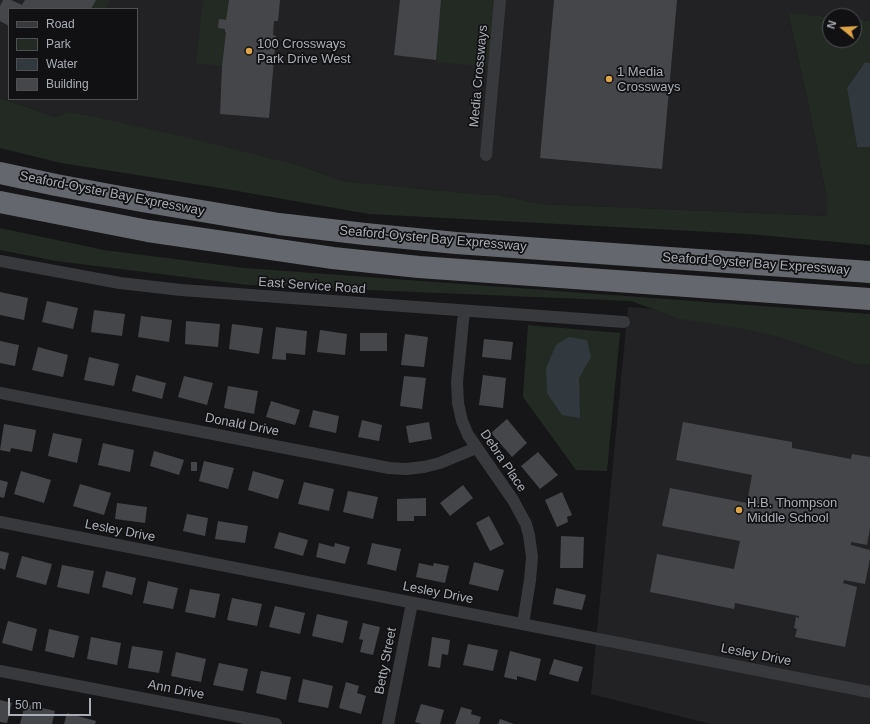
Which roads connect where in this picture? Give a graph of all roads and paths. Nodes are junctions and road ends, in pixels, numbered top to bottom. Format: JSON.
{"nodes":[{"id":1,"x":500,"y":0,"type":"edge"},
{"id":2,"x":486,"y":155,"type":"dead end"},
{"id":3,"x":0,"y":160,"type":"edge"},
{"id":4,"x":0,"y":172,"type":"edge"},
{"id":5,"x":0,"y":202,"type":"edge"},
{"id":6,"x":0,"y":215,"type":"edge"},
{"id":7,"x":279,"y":224,"type":"junction"},
{"id":8,"x":232,"y":245,"type":"junction"},
{"id":9,"x":0,"y":261,"type":"edge"},
{"id":10,"x":870,"y":272,"type":"edge"},
{"id":11,"x":870,"y":298,"type":"edge"},
{"id":12,"x":464,"y":311,"type":"junction"},
{"id":13,"x":624,"y":322,"type":"dead end"},
{"id":14,"x":0,"y":393,"type":"edge"},
{"id":15,"x":476,"y":448,"type":"junction"},
{"id":16,"x":0,"y":522,"type":"edge"},
{"id":17,"x":412,"y":603,"type":"junction"},
{"id":18,"x":522,"y":624,"type":"junction"},
{"id":19,"x":0,"y":671,"type":"edge"},
{"id":20,"x":870,"y":692,"type":"edge"},
{"id":21,"x":276,"y":724,"type":"edge"},
{"id":22,"x":388,"y":724,"type":"edge"}],
"edges":[{"from":1,"to":2,"type":"street","name":"Media Crossways"},
{"from":3,"to":7,"type":"highway"},
{"from":4,"to":7,"type":"highway","name":"Seaford-Oyster Bay Expressway"},
{"from":5,"to":8,"type":"highway","name":"Seaford-Oyster Bay Expressway"},
{"from":6,"to":8,"type":"highway"},
{"from":7,"to":10,"type":"highway","name":"Seaford-Oyster Bay Expressway"},
{"from":8,"to":11,"type":"highway","name":"Seaford-Oyster Bay Expressway"},
{"from":9,"to":12,"type":"street","name":"East Service Road"},
{"from":12,"to":13,"type":"street","name":"East Service Road"},
{"from":12,"to":15,"type":"street","name":"Debra Place"},
{"from":14,"to":15,"type":"street","name":"Donald Drive"},
{"from":15,"to":18,"type":"street","name":"Debra Place"},
{"from":16,"to":17,"type":"street","name":"Lesley Drive"},
{"from":17,"to":18,"type":"street","name":"Lesley Drive"},
{"from":17,"to":22,"type":"street","name":"Betty Street"},
{"from":18,"to":20,"type":"street","name":"Lesley Drive"},
{"from":19,"to":21,"type":"street","name":"Ann Drive"}]}
